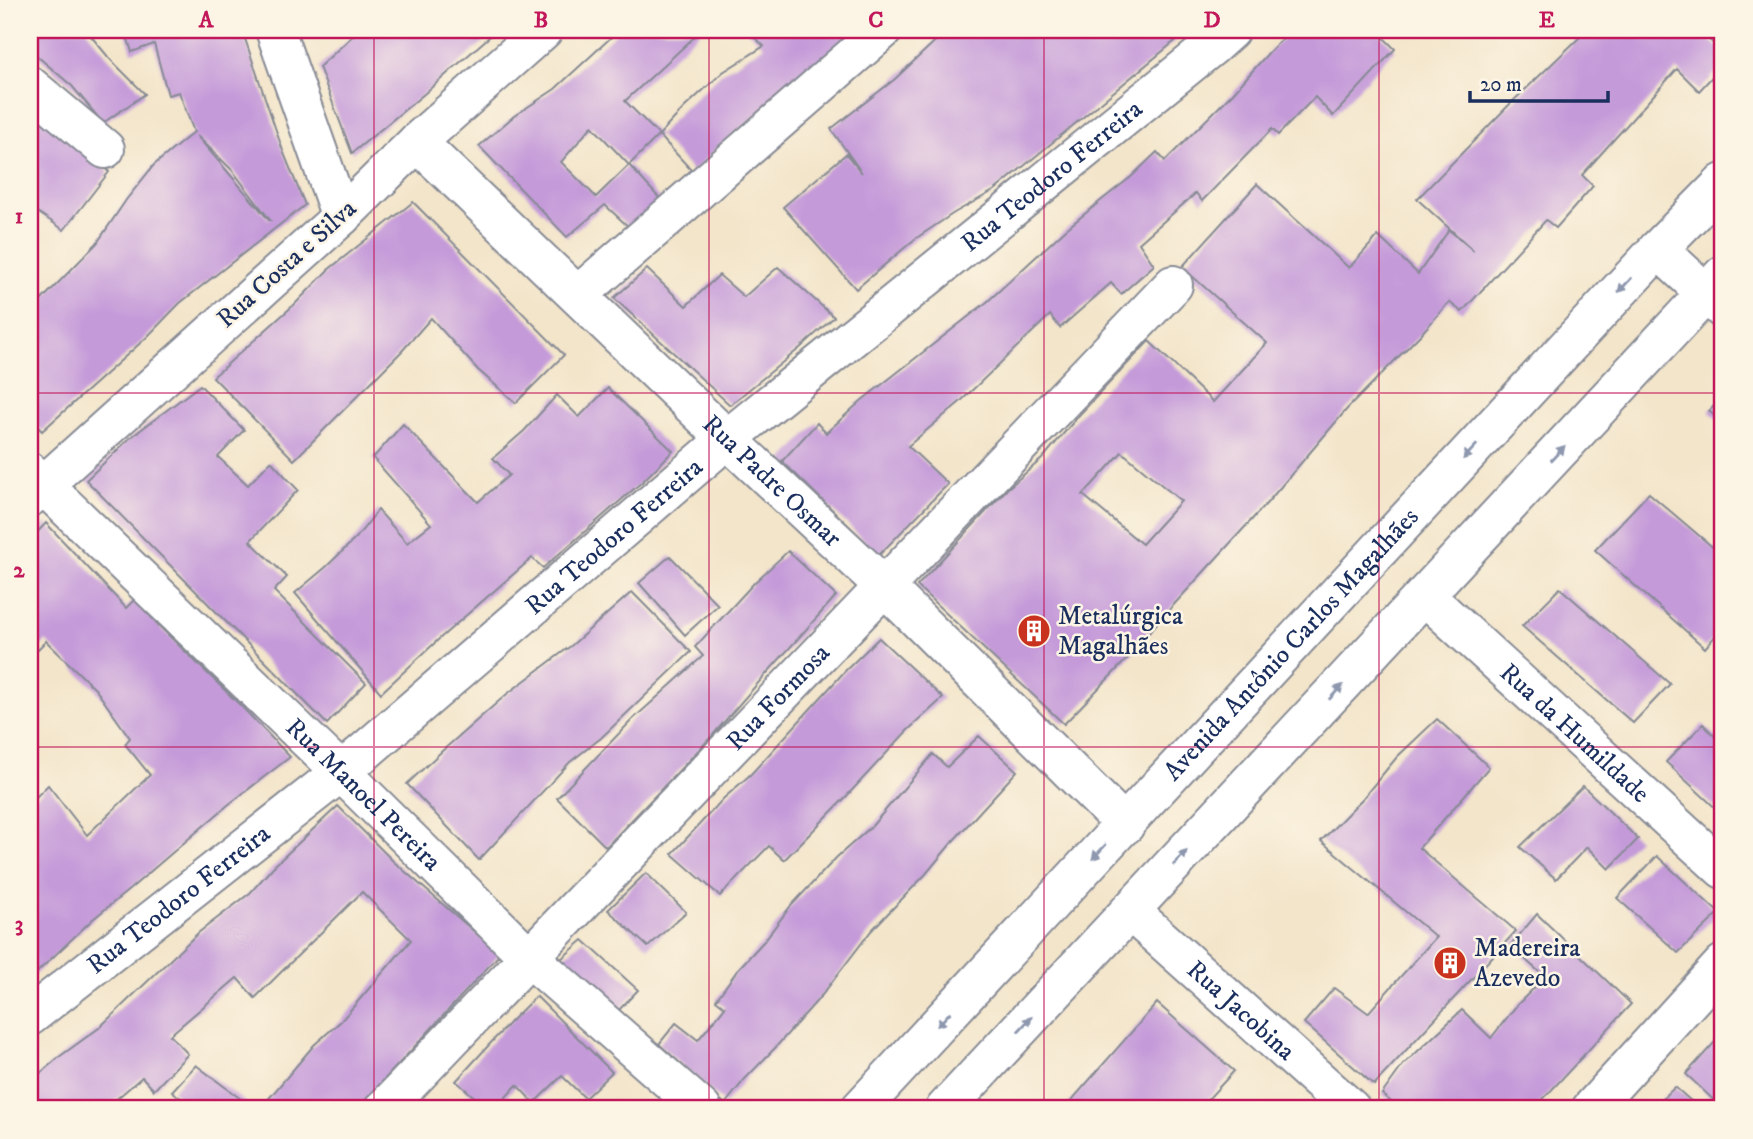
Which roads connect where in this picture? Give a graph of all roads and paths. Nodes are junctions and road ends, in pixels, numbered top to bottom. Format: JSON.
{"nodes":[{"id":1,"x":275,"y":30,"type":"edge"},
{"id":2,"x":543,"y":30,"type":"edge"},
{"id":3,"x":883,"y":30,"type":"edge"},
{"id":4,"x":1212,"y":36,"type":"edge"},
{"id":5,"x":30,"y":86,"type":"edge"},
{"id":6,"x":417,"y":142,"type":"junction"},
{"id":7,"x":105,"y":149,"type":"dead end"},
{"id":8,"x":1723,"y":183,"type":"edge"},
{"id":9,"x":341,"y":217,"type":"junction"},
{"id":10,"x":1658,"y":249,"type":"junction"},
{"id":11,"x":1173,"y":285,"type":"dead end"},
{"id":12,"x":1717,"y":293,"type":"edge"},
{"id":13,"x":578,"y":295,"type":"junction"},
{"id":14,"x":727,"y":439,"type":"junction"},
{"id":15,"x":34,"y":485,"type":"edge"},
{"id":16,"x":885,"y":587,"type":"junction"},
{"id":17,"x":1425,"y":596,"type":"junction"},
{"id":18,"x":341,"y":772,"type":"junction"},
{"id":19,"x":1125,"y":825,"type":"junction"},
{"id":20,"x":1723,"y":869,"type":"edge"},
{"id":21,"x":1130,"y":911,"type":"junction"},
{"id":22,"x":530,"y":958,"type":"junction"},
{"id":23,"x":1723,"y":964,"type":"edge"},
{"id":24,"x":30,"y":1016,"type":"edge"},
{"id":25,"x":384,"y":1109,"type":"edge"},
{"id":26,"x":702,"y":1109,"type":"edge"},
{"id":27,"x":860,"y":1109,"type":"edge"},
{"id":28,"x":945,"y":1109,"type":"edge"},
{"id":29,"x":1351,"y":1109,"type":"edge"},
{"id":30,"x":1591,"y":1109,"type":"edge"}],
"edges":[{"from":1,"to":9,"type":"street"},
{"from":2,"to":6,"type":"street","name":"Rua Costa e Silva"},
{"from":3,"to":13,"type":"street"},
{"from":4,"to":14,"type":"street","name":"Rua Teodoro Ferreira"},
{"from":5,"to":7,"type":"street"},
{"from":6,"to":9,"type":"street","name":"Rua Costa e Silva"},
{"from":6,"to":13,"type":"street","name":"Rua Padre Osmar"},
{"from":8,"to":10,"type":"street","name":"Avenida Antônio Carlos Magalhães"},
{"from":9,"to":15,"type":"street","name":"Rua Costa e Silva"},
{"from":10,"to":12,"type":"street"},
{"from":10,"to":19,"type":"street","name":"Avenida Antônio Carlos Magalhães","one_way":true},
{"from":11,"to":16,"type":"street","name":"Rua Formosa"},
{"from":17,"to":12,"type":"street","one_way":true},
{"from":13,"to":14,"type":"street","name":"Rua Padre Osmar"},
{"from":14,"to":16,"type":"street","name":"Rua Padre Osmar"},
{"from":14,"to":18,"type":"street","name":"Rua Teodoro Ferreira"},
{"from":15,"to":18,"type":"street","name":"Rua Manoel Pereira"},
{"from":16,"to":19,"type":"street","name":"Rua Padre Osmar"},
{"from":16,"to":22,"type":"street","name":"Rua Formosa"},
{"from":17,"to":20,"type":"street","name":"Rua da Humildade"},
{"from":21,"to":17,"type":"street","one_way":true},
{"from":18,"to":22,"type":"street","name":"Rua Manoel Pereira"},
{"from":18,"to":24,"type":"street","name":"Rua Teodoro Ferreira"},
{"from":19,"to":27,"type":"street","name":"Avenida Antônio Carlos Magalhães","one_way":true},
{"from":28,"to":21,"type":"street","one_way":true},
{"from":21,"to":29,"type":"street","name":"Rua Jacobina"},
{"from":22,"to":25,"type":"street","name":"Rua Formosa"},
{"from":22,"to":26,"type":"street","name":"Rua Manoel Pereira"},
{"from":23,"to":30,"type":"street"}]}
